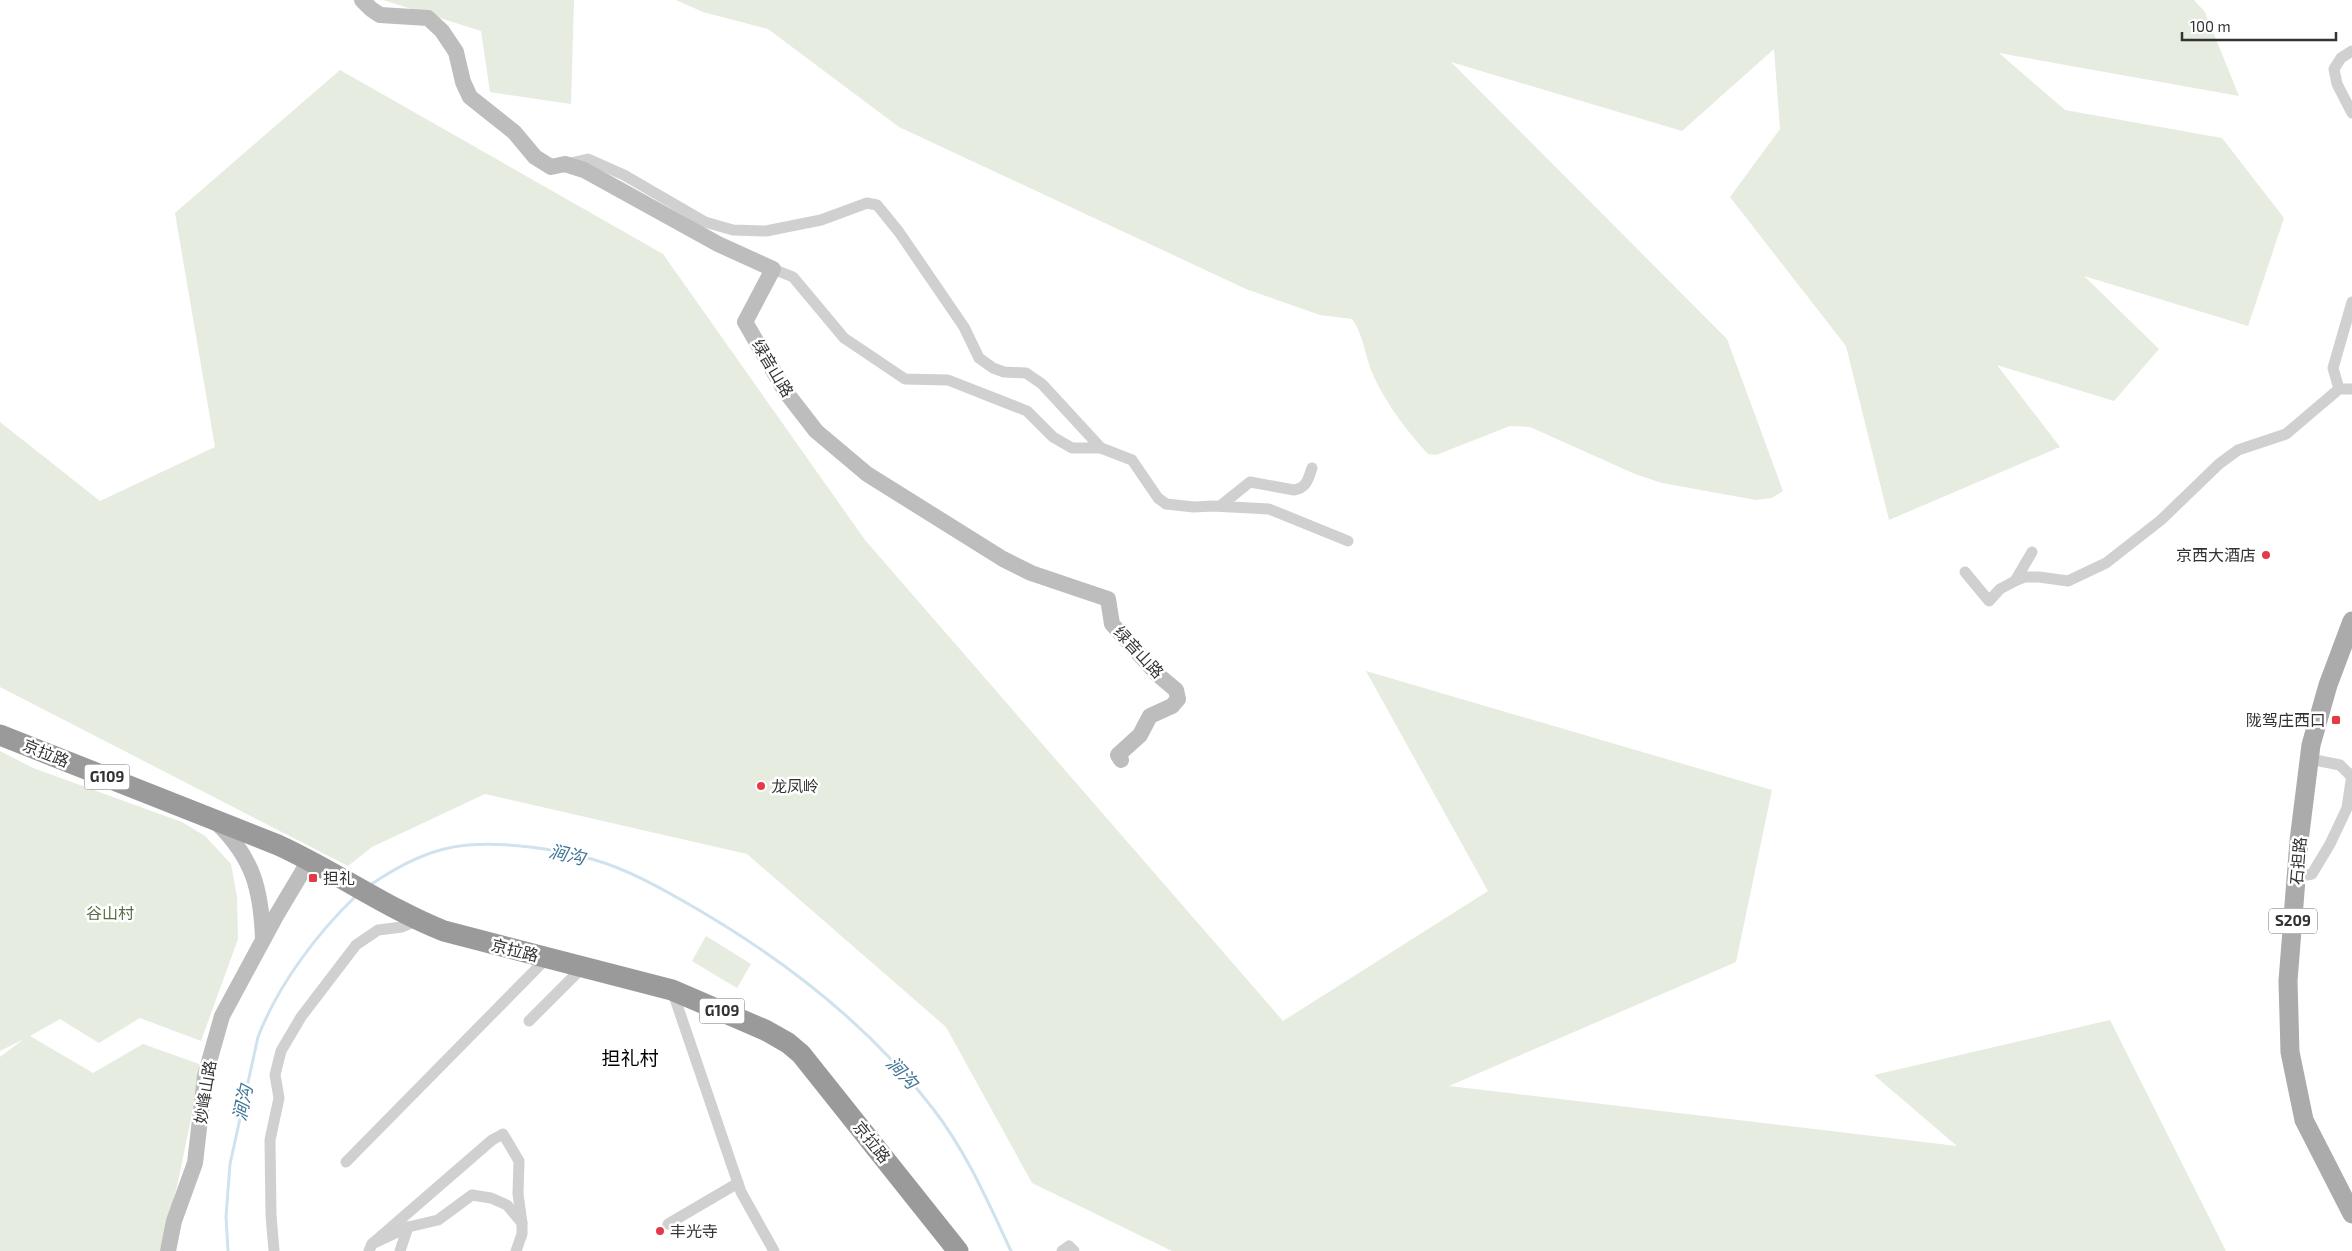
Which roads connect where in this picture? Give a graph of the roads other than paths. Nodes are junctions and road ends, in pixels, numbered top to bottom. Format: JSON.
{"nodes":[{"id":1,"x":362,"y":0,"type":"edge"},
{"id":2,"x":2352,"y":51,"type":"edge"},
{"id":3,"x":2352,"y":113,"type":"edge"},
{"id":4,"x":565,"y":164,"type":"junction"},
{"id":5,"x":773,"y":269,"type":"junction"},
{"id":6,"x":2352,"y":302,"type":"edge"},
{"id":7,"x":2339,"y":389,"type":"junction"},
{"id":8,"x":2352,"y":389,"type":"edge"},
{"id":9,"x":1101,"y":448,"type":"junction"},
{"id":10,"x":1312,"y":468,"type":"dead end"},
{"id":11,"x":1220,"y":506,"type":"junction"},
{"id":12,"x":1348,"y":541,"type":"dead end"},
{"id":13,"x":2032,"y":552,"type":"dead end"},
{"id":14,"x":1965,"y":572,"type":"dead end"},
{"id":15,"x":2015,"y":581,"type":"junction"},
{"id":16,"x":2352,"y":621,"type":"edge"},
{"id":17,"x":0,"y":735,"type":"edge"},
{"id":18,"x":2310,"y":759,"type":"junction"},
{"id":19,"x":1121,"y":760,"type":"dead end"},
{"id":20,"x":2352,"y":775,"type":"edge"},
{"id":21,"x":214,"y":819,"type":"junction"},
{"id":22,"x":315,"y":862,"type":"junction"},
{"id":23,"x":2296,"y":877,"type":"junction"},
{"id":24,"x":419,"y":920,"type":"junction"},
{"id":25,"x":263,"y":939,"type":"junction"},
{"id":26,"x":547,"y":958,"type":"junction"},
{"id":27,"x":583,"y":967,"type":"junction"},
{"id":28,"x":672,"y":990,"type":"junction"},
{"id":29,"x":529,"y":1021,"type":"dead end"},
{"id":30,"x":346,"y":1162,"type":"dead end"},
{"id":31,"x":738,"y":1184,"type":"junction"},
{"id":32,"x":2352,"y":1214,"type":"edge"},
{"id":33,"x":522,"y":1222,"type":"junction"},
{"id":34,"x":668,"y":1224,"type":"dead end"},
{"id":35,"x":408,"y":1227,"type":"junction"},
{"id":36,"x":370,"y":1247,"type":"edge"},
{"id":37,"x":168,"y":1251,"type":"edge"},
{"id":38,"x":274,"y":1251,"type":"edge"},
{"id":39,"x":400,"y":1251,"type":"edge"},
{"id":40,"x":516,"y":1251,"type":"edge"},
{"id":41,"x":774,"y":1251,"type":"edge"},
{"id":42,"x":958,"y":1251,"type":"edge"},
{"id":43,"x":1062,"y":1251,"type":"edge"},
{"id":44,"x":1074,"y":1251,"type":"edge"}],
"edges":[{"from":1,"to":4,"type":"street"},
{"from":2,"to":3,"type":"street"},
{"from":4,"to":5,"type":"street"},
{"from":4,"to":9,"type":"street"},
{"from":5,"to":9,"type":"street"},
{"from":5,"to":19,"type":"street","name":"绿音山路"},
{"from":6,"to":7,"type":"street"},
{"from":7,"to":8,"type":"street"},
{"from":7,"to":15,"type":"street"},
{"from":9,"to":11,"type":"street"},
{"from":10,"to":11,"type":"street"},
{"from":11,"to":12,"type":"street"},
{"from":13,"to":15,"type":"street"},
{"from":14,"to":15,"type":"street"},
{"from":16,"to":18,"type":"main road","name":"石担路","number":"S209"},
{"from":17,"to":21,"type":"highway","name":"京拉路","number":"G109"},
{"from":18,"to":20,"type":"street"},
{"from":18,"to":23,"type":"main road","name":"石担路","number":"S209"},
{"from":20,"to":23,"type":"street"},
{"from":21,"to":22,"type":"highway","name":"京拉路","number":"G109"},
{"from":21,"to":25,"type":"street"},
{"from":22,"to":24,"type":"highway","name":"京拉路","number":"G109"},
{"from":22,"to":25,"type":"street","name":"妙峰山路"},
{"from":23,"to":32,"type":"main road","name":"石担路","number":"S209"},
{"from":24,"to":26,"type":"highway","name":"京拉路","number":"G109"},
{"from":24,"to":38,"type":"street"},
{"from":25,"to":37,"type":"street","name":"妙峰山路"},
{"from":26,"to":27,"type":"highway","name":"京拉路","number":"G109"},
{"from":26,"to":30,"type":"street"},
{"from":27,"to":28,"type":"highway","name":"京拉路","number":"G109"},
{"from":27,"to":29,"type":"street"},
{"from":28,"to":31,"type":"street"},
{"from":28,"to":42,"type":"highway","name":"京拉路","number":"G109"},
{"from":31,"to":34,"type":"street"},
{"from":31,"to":41,"type":"street"},
{"from":33,"to":35,"type":"street"},
{"from":33,"to":36,"type":"street"},
{"from":33,"to":40,"type":"street"},
{"from":35,"to":36,"type":"street"},
{"from":35,"to":39,"type":"street"},
{"from":43,"to":44,"type":"street"}]}
